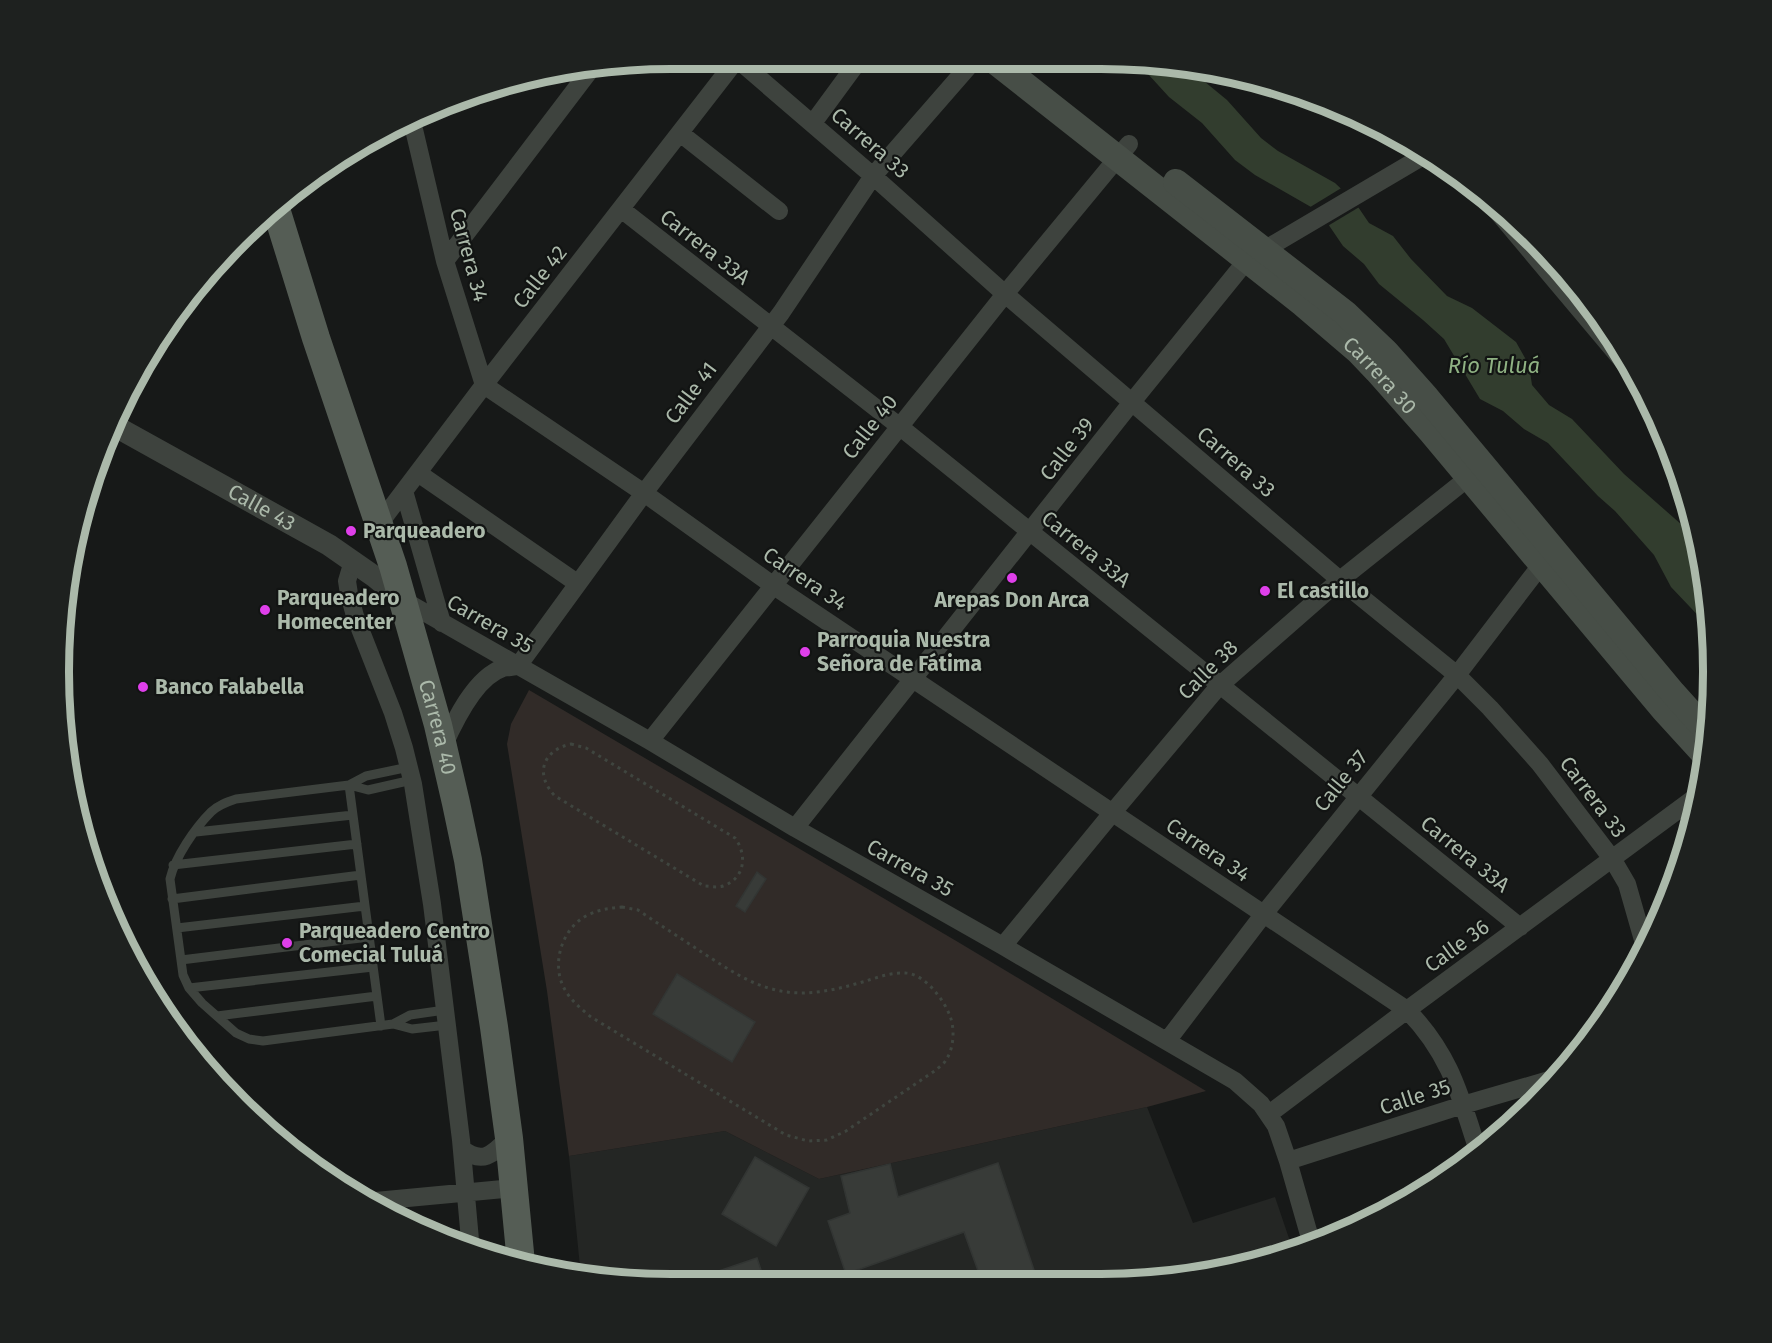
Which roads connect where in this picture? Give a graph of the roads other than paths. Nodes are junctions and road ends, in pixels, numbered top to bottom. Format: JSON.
{"nodes":[{"id":1,"x":729,"y":69,"type":"edge"},
{"id":2,"x":749,"y":69,"type":"edge"},
{"id":3,"x":853,"y":69,"type":"edge"},
{"id":4,"x":966,"y":69,"type":"edge"},
{"id":5,"x":1006,"y":69,"type":"edge"},
{"id":6,"x":1032,"y":69,"type":"edge"},
{"id":7,"x":586,"y":75,"type":"edge"},
{"id":8,"x":813,"y":123,"type":"junction"},
{"id":9,"x":417,"y":126,"type":"edge"},
{"id":10,"x":680,"y":133,"type":"junction"},
{"id":11,"x":1123,"y":151,"type":"junction"},
{"id":12,"x":1417,"y":160,"type":"edge"},
{"id":13,"x":873,"y":176,"type":"junction"},
{"id":14,"x":621,"y":209,"type":"junction"},
{"id":15,"x":779,"y":211,"type":"dead end"},
{"id":16,"x":278,"y":216,"type":"edge"},
{"id":17,"x":1520,"y":239,"type":"edge"},
{"id":18,"x":1255,"y":255,"type":"junction"},
{"id":19,"x":445,"y":261,"type":"junction"},
{"id":20,"x":1005,"y":294,"type":"junction"},
{"id":21,"x":1591,"y":324,"type":"edge"},
{"id":22,"x":771,"y":326,"type":"junction"},
{"id":23,"x":484,"y":385,"type":"junction"},
{"id":24,"x":1132,"y":402,"type":"junction"},
{"id":25,"x":899,"y":426,"type":"junction"},
{"id":26,"x":119,"y":431,"type":"edge"},
{"id":27,"x":1476,"y":472,"type":"junction"},
{"id":28,"x":418,"y":473,"type":"junction"},
{"id":29,"x":404,"y":491,"type":"junction"},
{"id":30,"x":644,"y":493,"type":"junction"},
{"id":31,"x":379,"y":524,"type":"junction"},
{"id":32,"x":1030,"y":532,"type":"junction"},
{"id":33,"x":1548,"y":559,"type":"junction"},
{"id":34,"x":353,"y":561,"type":"junction"},
{"id":35,"x":1340,"y":580,"type":"junction"},
{"id":36,"x":577,"y":583,"type":"junction"},
{"id":37,"x":774,"y":586,"type":"junction"},
{"id":38,"x":403,"y":600,"type":"junction"},
{"id":39,"x":442,"y":623,"type":"junction"},
{"id":40,"x":518,"y":666,"type":"junction"},
{"id":41,"x":1457,"y":675,"type":"junction"},
{"id":42,"x":914,"y":680,"type":"junction"},
{"id":43,"x":1220,"y":686,"type":"junction"},
{"id":44,"x":1701,"y":724,"type":"edge"},
{"id":45,"x":650,"y":741,"type":"junction"},
{"id":46,"x":443,"y":747,"type":"junction"},
{"id":47,"x":1698,"y":748,"type":"edge"},
{"id":48,"x":410,"y":773,"type":"junction"},
{"id":49,"x":349,"y":784,"type":"junction"},
{"id":50,"x":1357,"y":796,"type":"junction"},
{"id":51,"x":1688,"y":803,"type":"edge"},
{"id":52,"x":1113,"y":812,"type":"junction"},
{"id":53,"x":353,"y":815,"type":"junction"},
{"id":54,"x":795,"y":828,"type":"junction"},
{"id":55,"x":196,"y":832,"type":"junction"},
{"id":56,"x":357,"y":844,"type":"junction"},
{"id":57,"x":1613,"y":860,"type":"junction"},
{"id":58,"x":173,"y":865,"type":"junction"},
{"id":59,"x":361,"y":875,"type":"junction"},
{"id":60,"x":172,"y":899,"type":"junction"},
{"id":61,"x":365,"y":906,"type":"junction"},
{"id":62,"x":1263,"y":915,"type":"junction"},
{"id":63,"x":1520,"y":927,"type":"junction"},
{"id":64,"x":177,"y":928,"type":"junction"},
{"id":65,"x":1642,"y":936,"type":"edge"},
{"id":66,"x":369,"y":938,"type":"junction"},
{"id":67,"x":1003,"y":946,"type":"junction"},
{"id":68,"x":181,"y":960,"type":"junction"},
{"id":69,"x":373,"y":967,"type":"junction"},
{"id":70,"x":189,"y":988,"type":"junction"},
{"id":71,"x":377,"y":996,"type":"junction"},
{"id":72,"x":1407,"y":1010,"type":"junction"},
{"id":73,"x":217,"y":1016,"type":"junction"},
{"id":74,"x":446,"y":1018,"type":"junction"},
{"id":75,"x":393,"y":1024,"type":"junction"},
{"id":76,"x":381,"y":1026,"type":"junction"},
{"id":77,"x":1167,"y":1041,"type":"junction"},
{"id":78,"x":1541,"y":1082,"type":"edge"},
{"id":79,"x":1463,"y":1105,"type":"junction"},
{"id":80,"x":1269,"y":1114,"type":"junction"},
{"id":81,"x":509,"y":1138,"type":"junction"},
{"id":82,"x":1475,"y":1142,"type":"edge"},
{"id":83,"x":462,"y":1149,"type":"junction"},
{"id":84,"x":1288,"y":1161,"type":"junction"},
{"id":85,"x":514,"y":1188,"type":"junction"},
{"id":86,"x":466,"y":1191,"type":"junction"},
{"id":87,"x":383,"y":1200,"type":"edge"},
{"id":88,"x":1309,"y":1236,"type":"edge"},
{"id":89,"x":470,"y":1239,"type":"edge"},
{"id":90,"x":520,"y":1254,"type":"edge"}],
"edges":[{"from":1,"to":10,"type":"street","name":"Calle 42"},
{"from":2,"to":8,"type":"street","name":"Carrera 33"},
{"from":3,"to":8,"type":"street"},
{"from":4,"to":13,"type":"street","name":"Calle 41"},
{"from":5,"to":11,"type":"main road","name":"Carrera 30"},
{"from":6,"to":11,"type":"main road","name":"Carrera 30"},
{"from":7,"to":19,"type":"street"},
{"from":8,"to":13,"type":"street","name":"Carrera 33"},
{"from":9,"to":19,"type":"street","name":"Carrera 34"},
{"from":10,"to":14,"type":"street","name":"Calle 42"},
{"from":10,"to":15,"type":"street"},
{"from":11,"to":18,"type":"main road","name":"Carrera 30"},
{"from":11,"to":20,"type":"street","name":"Calle 40"},
{"from":12,"to":18,"type":"street","name":"Calle 39"},
{"from":13,"to":20,"type":"street","name":"Carrera 33"},
{"from":13,"to":22,"type":"street","name":"Calle 41"},
{"from":14,"to":22,"type":"street","name":"Carrera 33A"},
{"from":14,"to":23,"type":"street","name":"Calle 42"},
{"from":16,"to":31,"type":"main road","name":"Carrera 40"},
{"from":17,"to":21,"type":"street"},
{"from":18,"to":24,"type":"street","name":"Calle 39"},
{"from":18,"to":27,"type":"main road","name":"Carrera 30"},
{"from":19,"to":23,"type":"street","name":"Carrera 34"},
{"from":20,"to":24,"type":"street","name":"Carrera 33"},
{"from":20,"to":25,"type":"street","name":"Calle 40"},
{"from":22,"to":25,"type":"street","name":"Carrera 33A"},
{"from":22,"to":30,"type":"street","name":"Calle 41"},
{"from":23,"to":28,"type":"street","name":"Calle 42"},
{"from":23,"to":30,"type":"street","name":"Carrera 34"},
{"from":24,"to":32,"type":"street","name":"Calle 39"},
{"from":24,"to":35,"type":"street","name":"Carrera 33"},
{"from":25,"to":32,"type":"street","name":"Carrera 33A"},
{"from":25,"to":37,"type":"street","name":"Calle 40"},
{"from":26,"to":34,"type":"street","name":"Calle 43"},
{"from":27,"to":33,"type":"main road","name":"Carrera 30"},
{"from":27,"to":35,"type":"street","name":"Calle 38"},
{"from":28,"to":29,"type":"street","name":"Calle 42"},
{"from":28,"to":36,"type":"street"},
{"from":29,"to":31,"type":"street","name":"Calle 42"},
{"from":29,"to":39,"type":"street"},
{"from":30,"to":36,"type":"street","name":"Calle 41"},
{"from":30,"to":37,"type":"street","name":"Carrera 34"},
{"from":31,"to":38,"type":"main road","name":"Carrera 40"},
{"from":32,"to":42,"type":"street","name":"Calle 39"},
{"from":32,"to":43,"type":"street","name":"Carrera 33A"},
{"from":33,"to":41,"type":"street","name":"Calle 37"},
{"from":33,"to":44,"type":"main road","name":"Carrera 30"},
{"from":33,"to":47,"type":"main road","name":"Carrera 30"},
{"from":34,"to":38,"type":"street","name":"Calle 43"},
{"from":34,"to":48,"type":"street","name":"Carrera 40"},
{"from":35,"to":41,"type":"street","name":"Carrera 33"},
{"from":35,"to":43,"type":"street","name":"Calle 38"},
{"from":36,"to":40,"type":"street","name":"Calle 41"},
{"from":37,"to":42,"type":"street","name":"Carrera 34"},
{"from":37,"to":45,"type":"street","name":"Calle 40"},
{"from":38,"to":39,"type":"street","name":"Carrera 35"},
{"from":38,"to":46,"type":"main road","name":"Carrera 40"},
{"from":39,"to":40,"type":"street","name":"Carrera 35"},
{"from":40,"to":45,"type":"street","name":"Carrera 35"},
{"from":40,"to":46,"type":"street"},
{"from":41,"to":50,"type":"street","name":"Calle 37"},
{"from":41,"to":57,"type":"street","name":"Carrera 33"},
{"from":42,"to":52,"type":"street","name":"Carrera 34"},
{"from":42,"to":54,"type":"street","name":"Calle 39"},
{"from":43,"to":50,"type":"street","name":"Carrera 33A"},
{"from":43,"to":52,"type":"street","name":"Calle 38"},
{"from":45,"to":54,"type":"street","name":"Carrera 35"},
{"from":46,"to":81,"type":"main road","name":"Carrera 40"},
{"from":48,"to":49,"type":"lane"},
{"from":48,"to":74,"type":"street","name":"Carrera 40"},
{"from":49,"to":53,"type":"lane"},
{"from":49,"to":55,"type":"lane"},
{"from":50,"to":62,"type":"street","name":"Calle 37"},
{"from":50,"to":63,"type":"street","name":"Carrera 33A"},
{"from":51,"to":57,"type":"street","name":"Calle 36"},
{"from":52,"to":62,"type":"street","name":"Carrera 34"},
{"from":52,"to":67,"type":"street","name":"Calle 38"},
{"from":53,"to":55,"type":"lane"},
{"from":53,"to":56,"type":"lane"},
{"from":54,"to":67,"type":"street","name":"Carrera 35"},
{"from":55,"to":58,"type":"lane"},
{"from":56,"to":58,"type":"lane"},
{"from":56,"to":59,"type":"lane"},
{"from":57,"to":63,"type":"street","name":"Calle 36"},
{"from":57,"to":65,"type":"street","name":"Carrera 33"},
{"from":58,"to":60,"type":"lane"},
{"from":59,"to":60,"type":"lane"},
{"from":59,"to":61,"type":"lane"},
{"from":60,"to":64,"type":"lane"},
{"from":61,"to":64,"type":"lane"},
{"from":61,"to":66,"type":"lane"},
{"from":62,"to":72,"type":"street","name":"Carrera 34"},
{"from":62,"to":77,"type":"street","name":"Calle 37"},
{"from":63,"to":72,"type":"street","name":"Calle 36"},
{"from":64,"to":68,"type":"lane"},
{"from":66,"to":68,"type":"lane"},
{"from":66,"to":69,"type":"lane"},
{"from":67,"to":77,"type":"street","name":"Carrera 35"},
{"from":68,"to":70,"type":"lane"},
{"from":69,"to":70,"type":"lane"},
{"from":69,"to":71,"type":"lane"},
{"from":70,"to":73,"type":"lane"},
{"from":71,"to":73,"type":"lane"},
{"from":71,"to":76,"type":"lane"},
{"from":72,"to":79,"type":"street","name":"Carrera 34"},
{"from":72,"to":80,"type":"street","name":"Calle 36"},
{"from":73,"to":76,"type":"lane"},
{"from":74,"to":75,"type":"lane"},
{"from":74,"to":75,"type":"lane"},
{"from":74,"to":83,"type":"street","name":"Carrera 40"},
{"from":75,"to":76,"type":"lane"},
{"from":77,"to":80,"type":"street","name":"Carrera 35"},
{"from":78,"to":79,"type":"street","name":"Calle 35"},
{"from":79,"to":82,"type":"street","name":"Carrera 34"},
{"from":79,"to":84,"type":"street","name":"Calle 35"},
{"from":80,"to":84,"type":"street","name":"Carrera 35"},
{"from":81,"to":83,"type":"street"},
{"from":81,"to":85,"type":"main road","name":"Carrera 40"},
{"from":83,"to":86,"type":"street","name":"Carrera 40"},
{"from":84,"to":88,"type":"street","name":"Carrera 35"},
{"from":85,"to":86,"type":"street"},
{"from":85,"to":90,"type":"main road","name":"Carrera 40"},
{"from":86,"to":87,"type":"street"},
{"from":86,"to":89,"type":"street","name":"Carrera 40"}]}
